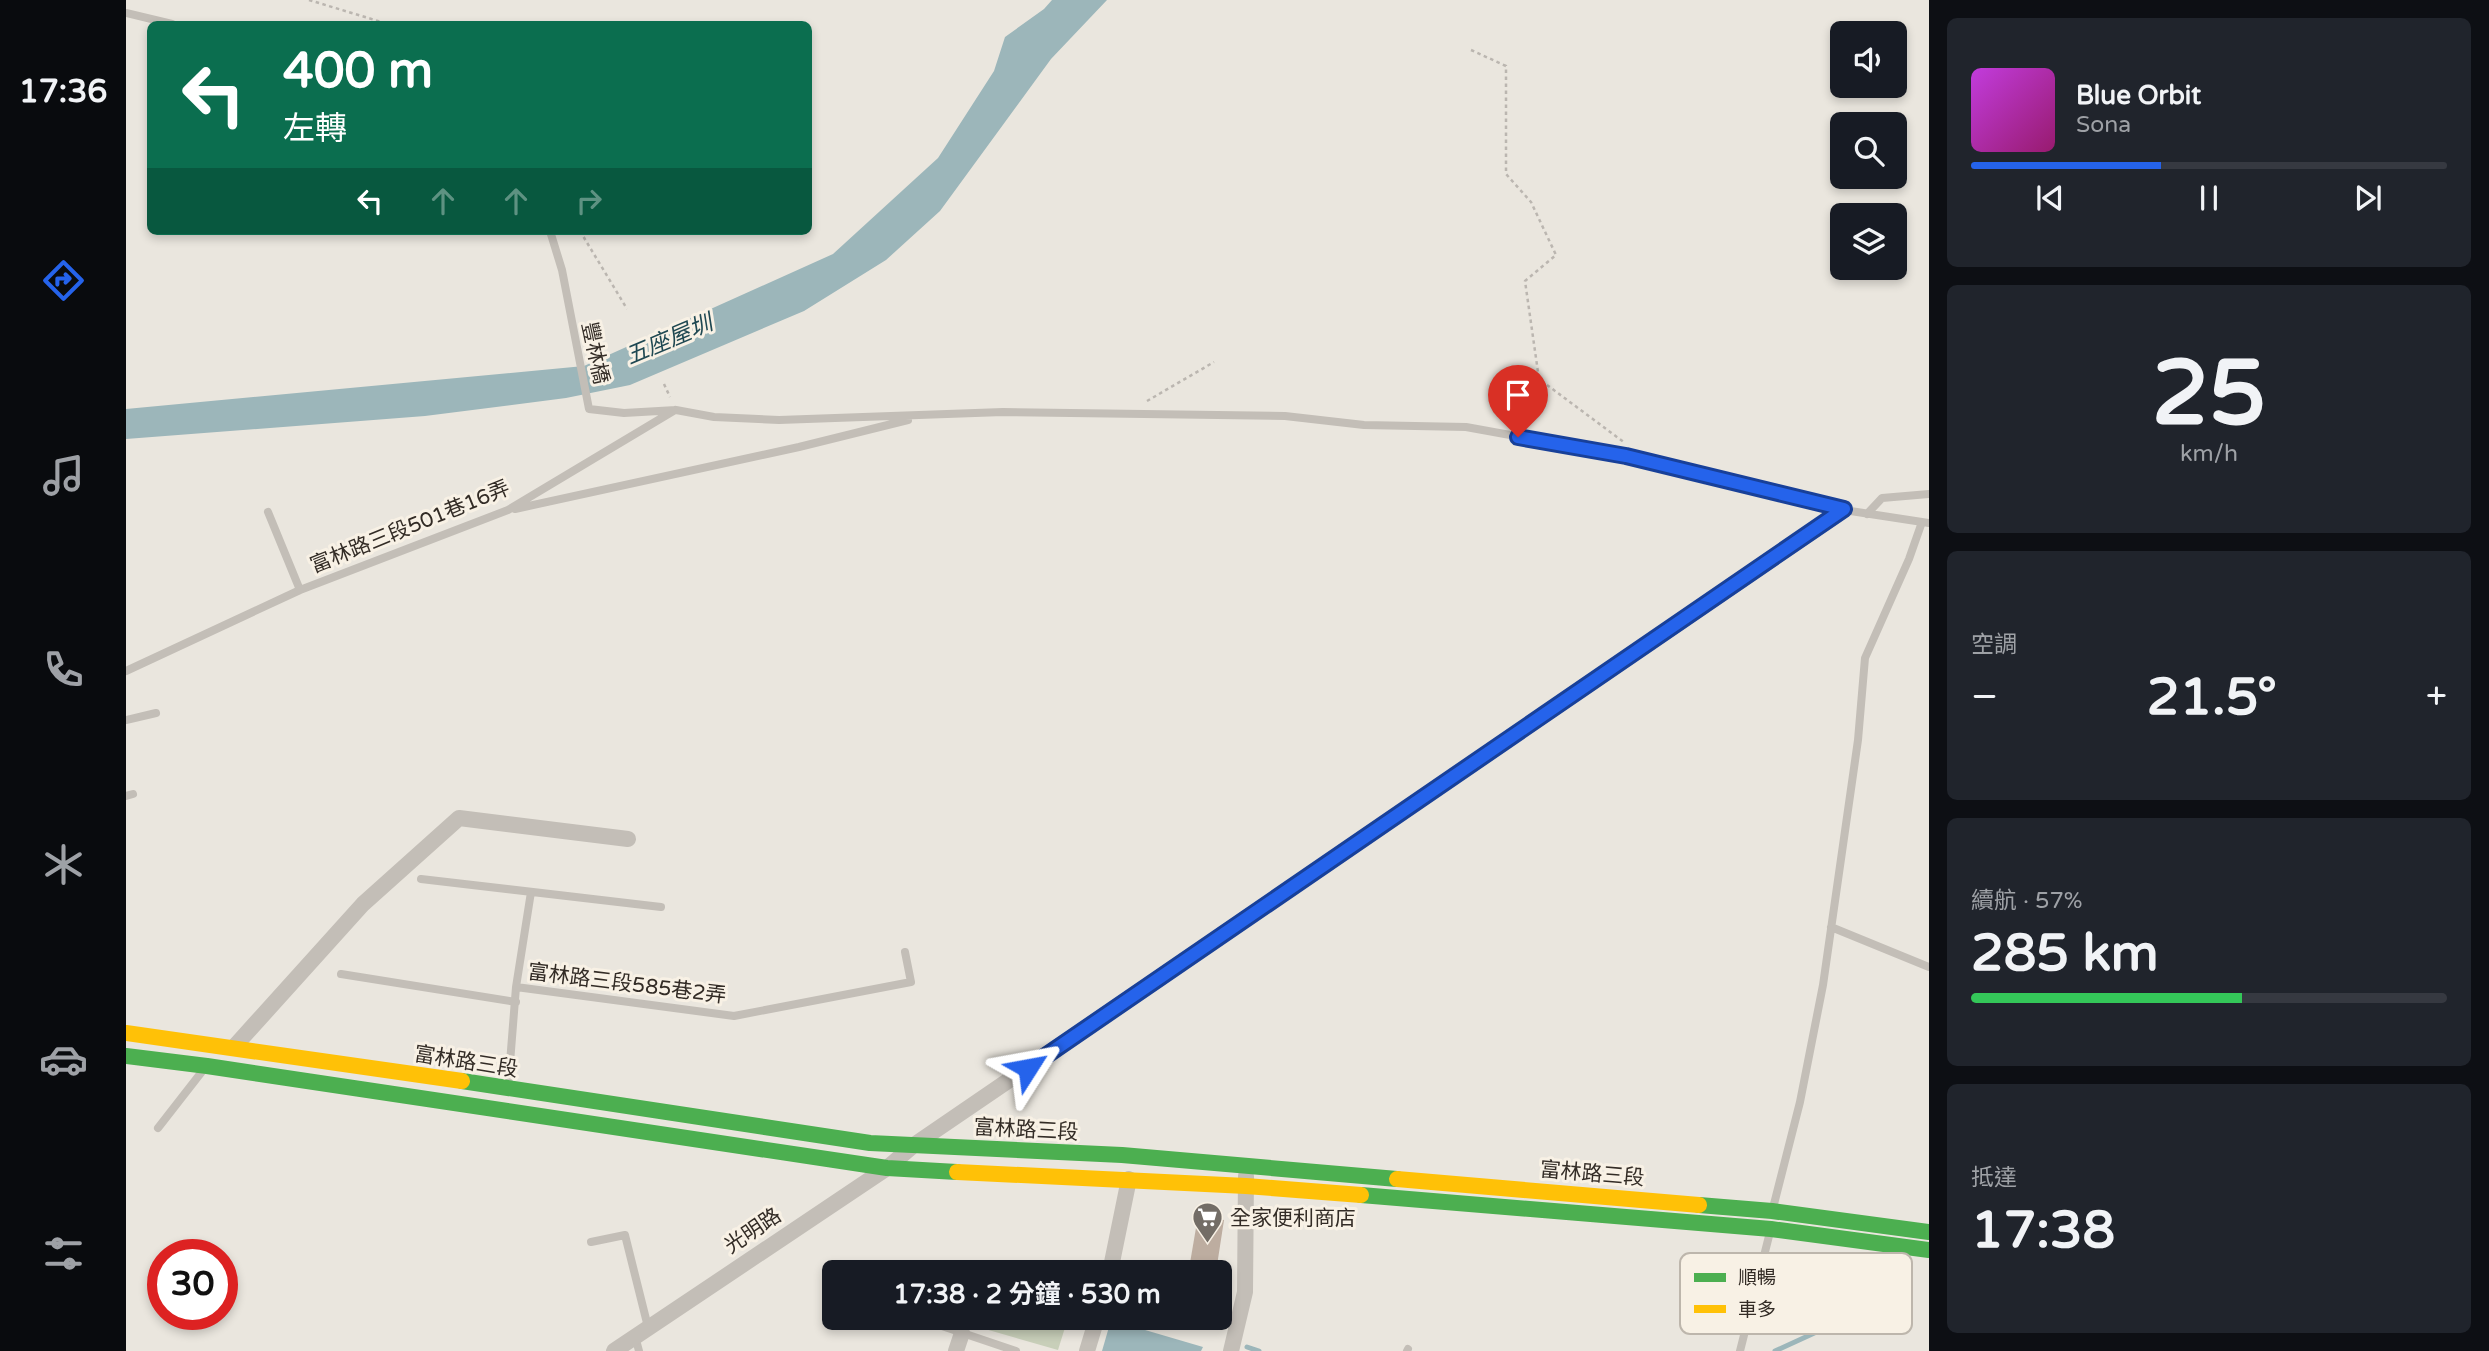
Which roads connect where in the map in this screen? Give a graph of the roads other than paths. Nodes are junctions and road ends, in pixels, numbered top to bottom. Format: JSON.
{"nodes":[{"id":1,"x":126,"y":13,"type":"edge"},
{"id":2,"x":159,"y":21,"type":"edge"},
{"id":3,"x":551,"y":235,"type":"edge"},
{"id":4,"x":676,"y":410,"type":"junction"},
{"id":5,"x":925,"y":415,"type":"junction"},
{"id":6,"x":1929,"y":494,"type":"edge"},
{"id":7,"x":1844,"y":509,"type":"junction"},
{"id":8,"x":508,"y":510,"type":"junction"},
{"id":9,"x":268,"y":512,"type":"dead end"},
{"id":10,"x":1867,"y":514,"type":"junction"},
{"id":11,"x":1926,"y":522,"type":"edge"},
{"id":12,"x":300,"y":590,"type":"junction"},
{"id":13,"x":126,"y":671,"type":"edge"},
{"id":14,"x":156,"y":713,"type":"dead end"},
{"id":15,"x":126,"y":720,"type":"edge"},
{"id":16,"x":628,"y":839,"type":"dead end"},
{"id":17,"x":421,"y":880,"type":"dead end"},
{"id":18,"x":531,"y":892,"type":"junction"},
{"id":19,"x":661,"y":907,"type":"dead end"},
{"id":20,"x":1831,"y":927,"type":"junction"},
{"id":21,"x":905,"y":952,"type":"dead end"},
{"id":22,"x":1929,"y":967,"type":"edge"},
{"id":23,"x":341,"y":974,"type":"dead end"},
{"id":24,"x":516,"y":988,"type":"junction"},
{"id":25,"x":516,"y":1002,"type":"junction"},
{"id":26,"x":126,"y":1033,"type":"edge"},
{"id":27,"x":212,"y":1044,"type":"junction"},
{"id":28,"x":234,"y":1047,"type":"junction"},
{"id":29,"x":126,"y":1056,"type":"edge"},
{"id":30,"x":207,"y":1066,"type":"junction"},
{"id":31,"x":508,"y":1090,"type":"junction"},
{"id":32,"x":503,"y":1111,"type":"junction"},
{"id":33,"x":158,"y":1128,"type":"dead end"},
{"id":34,"x":914,"y":1145,"type":"junction"},
{"id":35,"x":1245,"y":1166,"type":"junction"},
{"id":36,"x":887,"y":1168,"type":"junction"},
{"id":37,"x":1129,"y":1179,"type":"junction"},
{"id":38,"x":1246,"y":1186,"type":"junction"},
{"id":39,"x":1772,"y":1211,"type":"junction"},
{"id":40,"x":1771,"y":1229,"type":"junction"},
{"id":41,"x":1929,"y":1232,"type":"edge"},
{"id":42,"x":591,"y":1242,"type":"dead end"},
{"id":43,"x":1929,"y":1250,"type":"edge"},
{"id":44,"x":1765,"y":1253,"type":"edge"},
{"id":45,"x":1112,"y":1260,"type":"edge"},
{"id":46,"x":953,"y":1330,"type":"edge"},
{"id":47,"x":1093,"y":1330,"type":"edge"},
{"id":48,"x":962,"y":1333,"type":"junction"},
{"id":49,"x":1744,"y":1334,"type":"edge"},
{"id":50,"x":641,"y":1338,"type":"edge"},
{"id":51,"x":614,"y":1351,"type":"edge"},
{"id":52,"x":956,"y":1351,"type":"edge"},
{"id":53,"x":1016,"y":1351,"type":"edge"},
{"id":54,"x":1087,"y":1351,"type":"edge"},
{"id":55,"x":1231,"y":1351,"type":"edge"},
{"id":56,"x":1740,"y":1351,"type":"edge"}],
"edges":[{"from":1,"to":2,"type":"lane"},
{"from":3,"to":4,"type":"lane","name":"豐林橋"},
{"from":4,"to":5,"type":"lane"},
{"from":4,"to":8,"type":"lane","name":"富林路三段501巷16弄"},
{"from":5,"to":7,"type":"lane"},
{"from":5,"to":8,"type":"lane"},
{"from":6,"to":10,"type":"lane"},
{"from":7,"to":10,"type":"lane"},
{"from":7,"to":34,"type":"street","name":"光明路"},
{"from":8,"to":12,"type":"lane","name":"富林路三段501巷16弄"},
{"from":9,"to":12,"type":"lane","name":"富林路三段501巷16弄"},
{"from":10,"to":11,"type":"lane"},
{"from":11,"to":20,"type":"lane"},
{"from":12,"to":13,"type":"lane","name":"富林路三段501巷16弄"},
{"from":14,"to":15,"type":"lane"},
{"from":16,"to":28,"type":"street"},
{"from":17,"to":18,"type":"lane"},
{"from":18,"to":19,"type":"lane"},
{"from":18,"to":24,"type":"lane"},
{"from":20,"to":22,"type":"lane"},
{"from":20,"to":39,"type":"lane"},
{"from":21,"to":24,"type":"lane","name":"富林路三段585巷2弄"},
{"from":23,"to":25,"type":"lane"},
{"from":24,"to":25,"type":"lane"},
{"from":25,"to":31,"type":"lane"},
{"from":26,"to":27,"type":"main road","name":"富林路三段"},
{"from":27,"to":28,"type":"main road","name":"富林路三段"},
{"from":27,"to":30,"type":"lane"},
{"from":28,"to":31,"type":"main road","name":"富林路三段"},
{"from":29,"to":30,"type":"main road","name":"富林路三段"},
{"from":30,"to":32,"type":"main road","name":"富林路三段"},
{"from":30,"to":33,"type":"lane"},
{"from":31,"to":32,"type":"lane"},
{"from":31,"to":34,"type":"main road","name":"富林路三段"},
{"from":32,"to":36,"type":"main road","name":"富林路三段"},
{"from":34,"to":35,"type":"main road","name":"富林路三段"},
{"from":34,"to":36,"type":"street","name":"光明路"},
{"from":35,"to":38,"type":"street"},
{"from":35,"to":39,"type":"main road","name":"富林路三段"},
{"from":36,"to":37,"type":"main road","name":"富林路三段"},
{"from":36,"to":50,"type":"street","name":"光明路"},
{"from":37,"to":38,"type":"main road","name":"富林路三段"},
{"from":37,"to":45,"type":"street"},
{"from":38,"to":40,"type":"main road","name":"富林路三段"},
{"from":38,"to":55,"type":"street"},
{"from":39,"to":40,"type":"lane"},
{"from":39,"to":41,"type":"main road","name":"富林路三段"},
{"from":40,"to":43,"type":"main road","name":"富林路三段"},
{"from":40,"to":44,"type":"lane"},
{"from":42,"to":50,"type":"lane"},
{"from":46,"to":48,"type":"lane"},
{"from":47,"to":54,"type":"street"},
{"from":48,"to":52,"type":"street"},
{"from":48,"to":53,"type":"lane"},
{"from":49,"to":56,"type":"lane"},
{"from":50,"to":51,"type":"street","name":"光明路"}]}
